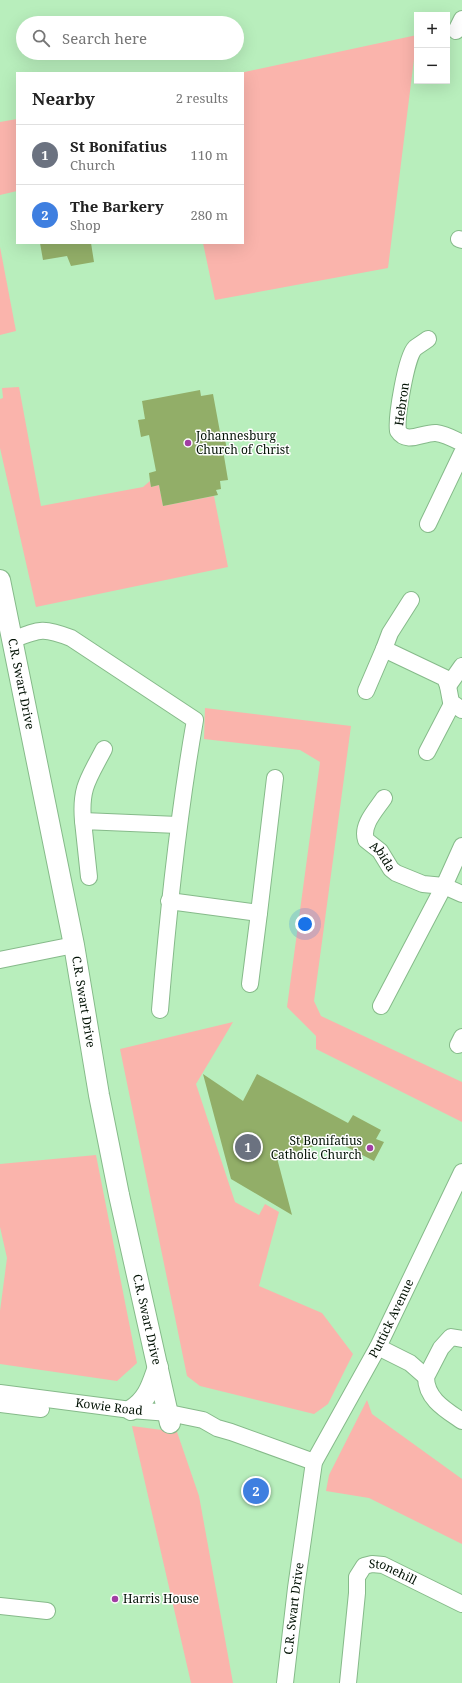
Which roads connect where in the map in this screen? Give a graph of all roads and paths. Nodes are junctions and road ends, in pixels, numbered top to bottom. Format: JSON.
{"nodes":[{"id":1,"x":428,"y":339,"type":"dead end"},
{"id":2,"x":462,"y":443,"type":"edge"},
{"id":3,"x":462,"y":453,"type":"edge"},
{"id":4,"x":428,"y":524,"type":"dead end"},
{"id":5,"x":0,"y":580,"type":"edge"},
{"id":6,"x":411,"y":600,"type":"dead end"},
{"id":7,"x":12,"y":640,"type":"junction"},
{"id":8,"x":384,"y":649,"type":"junction"},
{"id":9,"x":462,"y":666,"type":"edge"},
{"id":10,"x":448,"y":686,"type":"junction"},
{"id":11,"x":366,"y":691,"type":"dead end"},
{"id":12,"x":457,"y":707,"type":"edge"},
{"id":13,"x":104,"y":749,"type":"dead end"},
{"id":14,"x":427,"y":752,"type":"dead end"},
{"id":15,"x":275,"y":778,"type":"dead end"},
{"id":16,"x":384,"y":798,"type":"dead end"},
{"id":17,"x":83,"y":821,"type":"junction"},
{"id":18,"x":178,"y":825,"type":"junction"},
{"id":19,"x":462,"y":846,"type":"edge"},
{"id":20,"x":89,"y":877,"type":"dead end"},
{"id":21,"x":444,"y":886,"type":"junction"},
{"id":22,"x":462,"y":894,"type":"edge"},
{"id":23,"x":169,"y":901,"type":"junction"},
{"id":24,"x":259,"y":913,"type":"junction"},
{"id":25,"x":74,"y":945,"type":"junction"},
{"id":26,"x":0,"y":960,"type":"edge"},
{"id":27,"x":250,"y":984,"type":"dead end"},
{"id":28,"x":381,"y":1006,"type":"dead end"},
{"id":29,"x":160,"y":1010,"type":"dead end"},
{"id":30,"x":462,"y":1172,"type":"edge"},
{"id":31,"x":462,"y":1339,"type":"edge"},
{"id":32,"x":378,"y":1347,"type":"junction"},
{"id":33,"x":158,"y":1366,"type":"junction"},
{"id":34,"x":426,"y":1377,"type":"junction"},
{"id":35,"x":0,"y":1393,"type":"edge"},
{"id":36,"x":0,"y":1404,"type":"edge"},
{"id":37,"x":131,"y":1410,"type":"junction"},
{"id":38,"x":170,"y":1418,"type":"junction"},
{"id":39,"x":462,"y":1421,"type":"edge"},
{"id":40,"x":314,"y":1462,"type":"junction"},
{"id":41,"x":462,"y":1604,"type":"edge"},
{"id":42,"x":0,"y":1606,"type":"edge"},
{"id":43,"x":47,"y":1612,"type":"dead end"},
{"id":44,"x":285,"y":1683,"type":"edge"},
{"id":45,"x":348,"y":1683,"type":"edge"}],
"edges":[{"from":1,"to":2,"type":"street","name":"Hebron"},
{"from":3,"to":4,"type":"street"},
{"from":5,"to":7,"type":"street","name":"C.R. Swart Drive"},
{"from":6,"to":8,"type":"street"},
{"from":7,"to":18,"type":"street"},
{"from":7,"to":25,"type":"street","name":"C.R. Swart Drive"},
{"from":8,"to":10,"type":"street"},
{"from":8,"to":11,"type":"street"},
{"from":9,"to":10,"type":"street"},
{"from":10,"to":12,"type":"street"},
{"from":12,"to":14,"type":"street"},
{"from":13,"to":17,"type":"street"},
{"from":15,"to":24,"type":"street"},
{"from":16,"to":21,"type":"street","name":"Abida"},
{"from":17,"to":18,"type":"street"},
{"from":17,"to":20,"type":"street"},
{"from":18,"to":23,"type":"street"},
{"from":19,"to":21,"type":"street"},
{"from":21,"to":22,"type":"street","name":"Abida"},
{"from":21,"to":28,"type":"street"},
{"from":23,"to":24,"type":"street"},
{"from":23,"to":29,"type":"street"},
{"from":24,"to":27,"type":"street"},
{"from":25,"to":26,"type":"street"},
{"from":25,"to":33,"type":"street","name":"C.R. Swart Drive"},
{"from":30,"to":32,"type":"street","name":"Puttick Avenue"},
{"from":31,"to":34,"type":"street"},
{"from":32,"to":34,"type":"street"},
{"from":32,"to":40,"type":"street","name":"Puttick Avenue"},
{"from":33,"to":37,"type":"street"},
{"from":33,"to":38,"type":"street","name":"C.R. Swart Drive"},
{"from":34,"to":39,"type":"street"},
{"from":35,"to":37,"type":"street","name":"Kowie Road"},
{"from":36,"to":38,"type":"street","name":"Kowie Road"},
{"from":37,"to":38,"type":"street","name":"Kowie Road"},
{"from":38,"to":40,"type":"street","name":"Kowie Road"},
{"from":40,"to":44,"type":"street","name":"C.R. Swart Drive"},
{"from":41,"to":45,"type":"street","name":"Stonehill"},
{"from":42,"to":43,"type":"street"}]}
